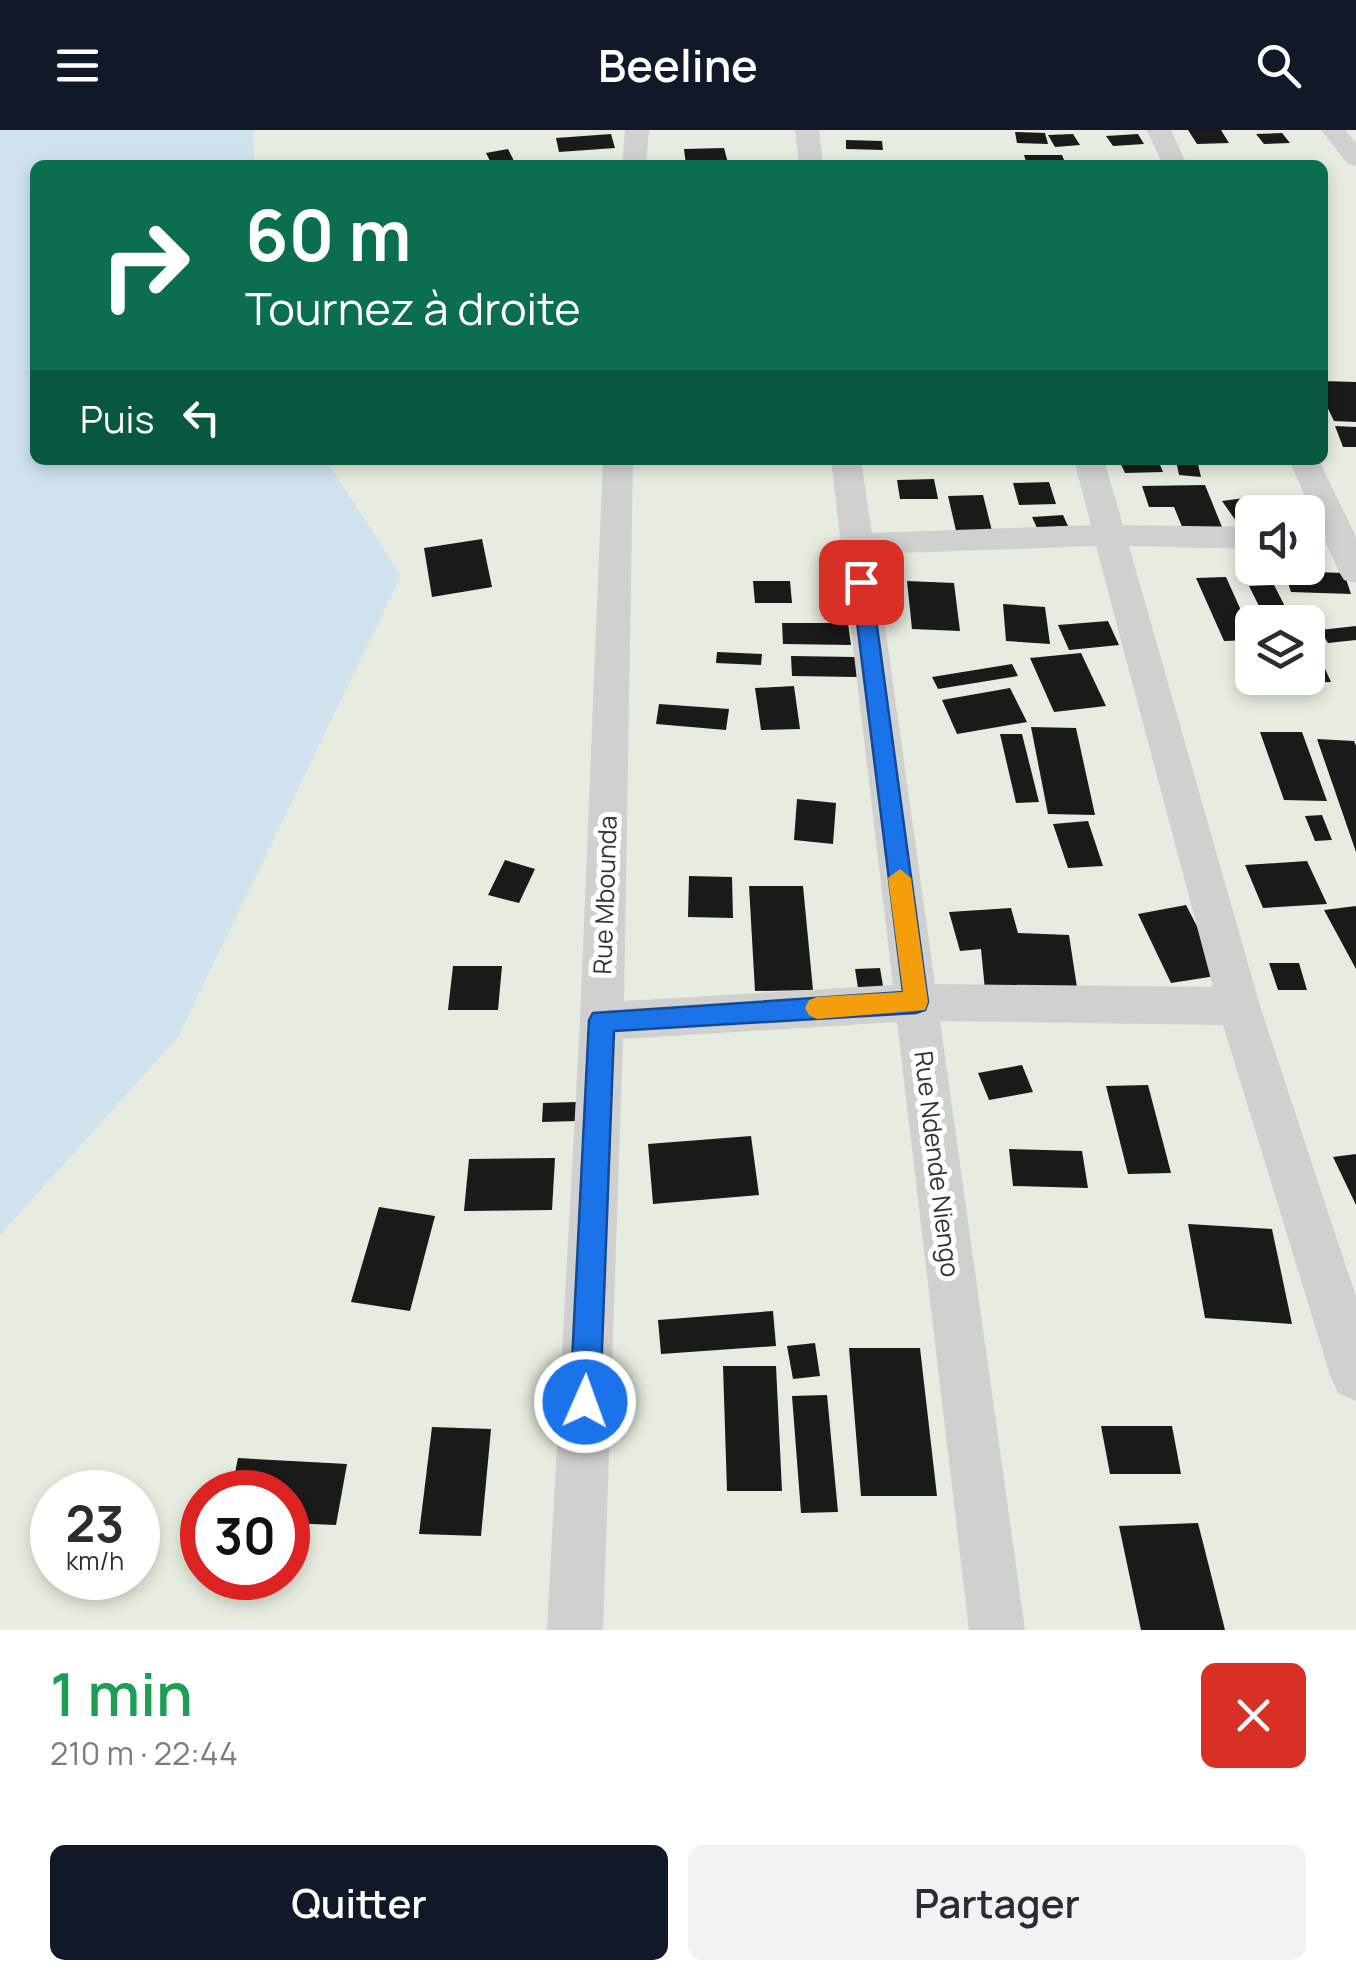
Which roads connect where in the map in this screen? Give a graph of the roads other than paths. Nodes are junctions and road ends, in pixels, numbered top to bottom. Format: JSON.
{"nodes":[{"id":1,"x":637,"y":130,"type":"edge"},
{"id":2,"x":807,"y":130,"type":"edge"},
{"id":3,"x":1158,"y":130,"type":"edge"},
{"id":4,"x":1334,"y":130,"type":"edge"},
{"id":5,"x":634,"y":160,"type":"edge"},
{"id":6,"x":810,"y":160,"type":"edge"},
{"id":7,"x":1173,"y":160,"type":"edge"},
{"id":8,"x":1356,"y":160,"type":"edge"},
{"id":9,"x":618,"y":465,"type":"edge"},
{"id":10,"x":847,"y":465,"type":"edge"},
{"id":11,"x":1090,"y":465,"type":"edge"},
{"id":12,"x":1307,"y":465,"type":"edge"},
{"id":13,"x":1108,"y":535,"type":"junction"},
{"id":14,"x":1235,"y":538,"type":"edge"},
{"id":15,"x":1348,"y":540,"type":"edge"},
{"id":16,"x":856,"y":544,"type":"junction"},
{"id":17,"x":1356,"y":572,"type":"edge"},
{"id":18,"x":916,"y":1002,"type":"junction"},
{"id":19,"x":1238,"y":1006,"type":"junction"},
{"id":20,"x":602,"y":1020,"type":"junction"},
{"id":21,"x":1356,"y":1375,"type":"edge"},
{"id":22,"x":575,"y":1630,"type":"edge"},
{"id":23,"x":998,"y":1630,"type":"edge"}],
"edges":[{"from":1,"to":5,"type":"street"},
{"from":2,"to":6,"type":"street"},
{"from":3,"to":7,"type":"street"},
{"from":4,"to":8,"type":"street"},
{"from":9,"to":20,"type":"street","name":"Rue Mbounda"},
{"from":10,"to":16,"type":"street","name":"Rue Ndende Niengo"},
{"from":11,"to":13,"type":"street"},
{"from":12,"to":15,"type":"street"},
{"from":13,"to":14,"type":"street"},
{"from":13,"to":16,"type":"street"},
{"from":13,"to":19,"type":"street"},
{"from":15,"to":17,"type":"street"},
{"from":16,"to":18,"type":"street","name":"Rue Ndende Niengo"},
{"from":18,"to":19,"type":"street"},
{"from":18,"to":20,"type":"street"},
{"from":18,"to":23,"type":"street","name":"Rue Ndende Niengo"},
{"from":19,"to":21,"type":"street"},
{"from":20,"to":22,"type":"street","name":"Rue Mbounda"}]}
